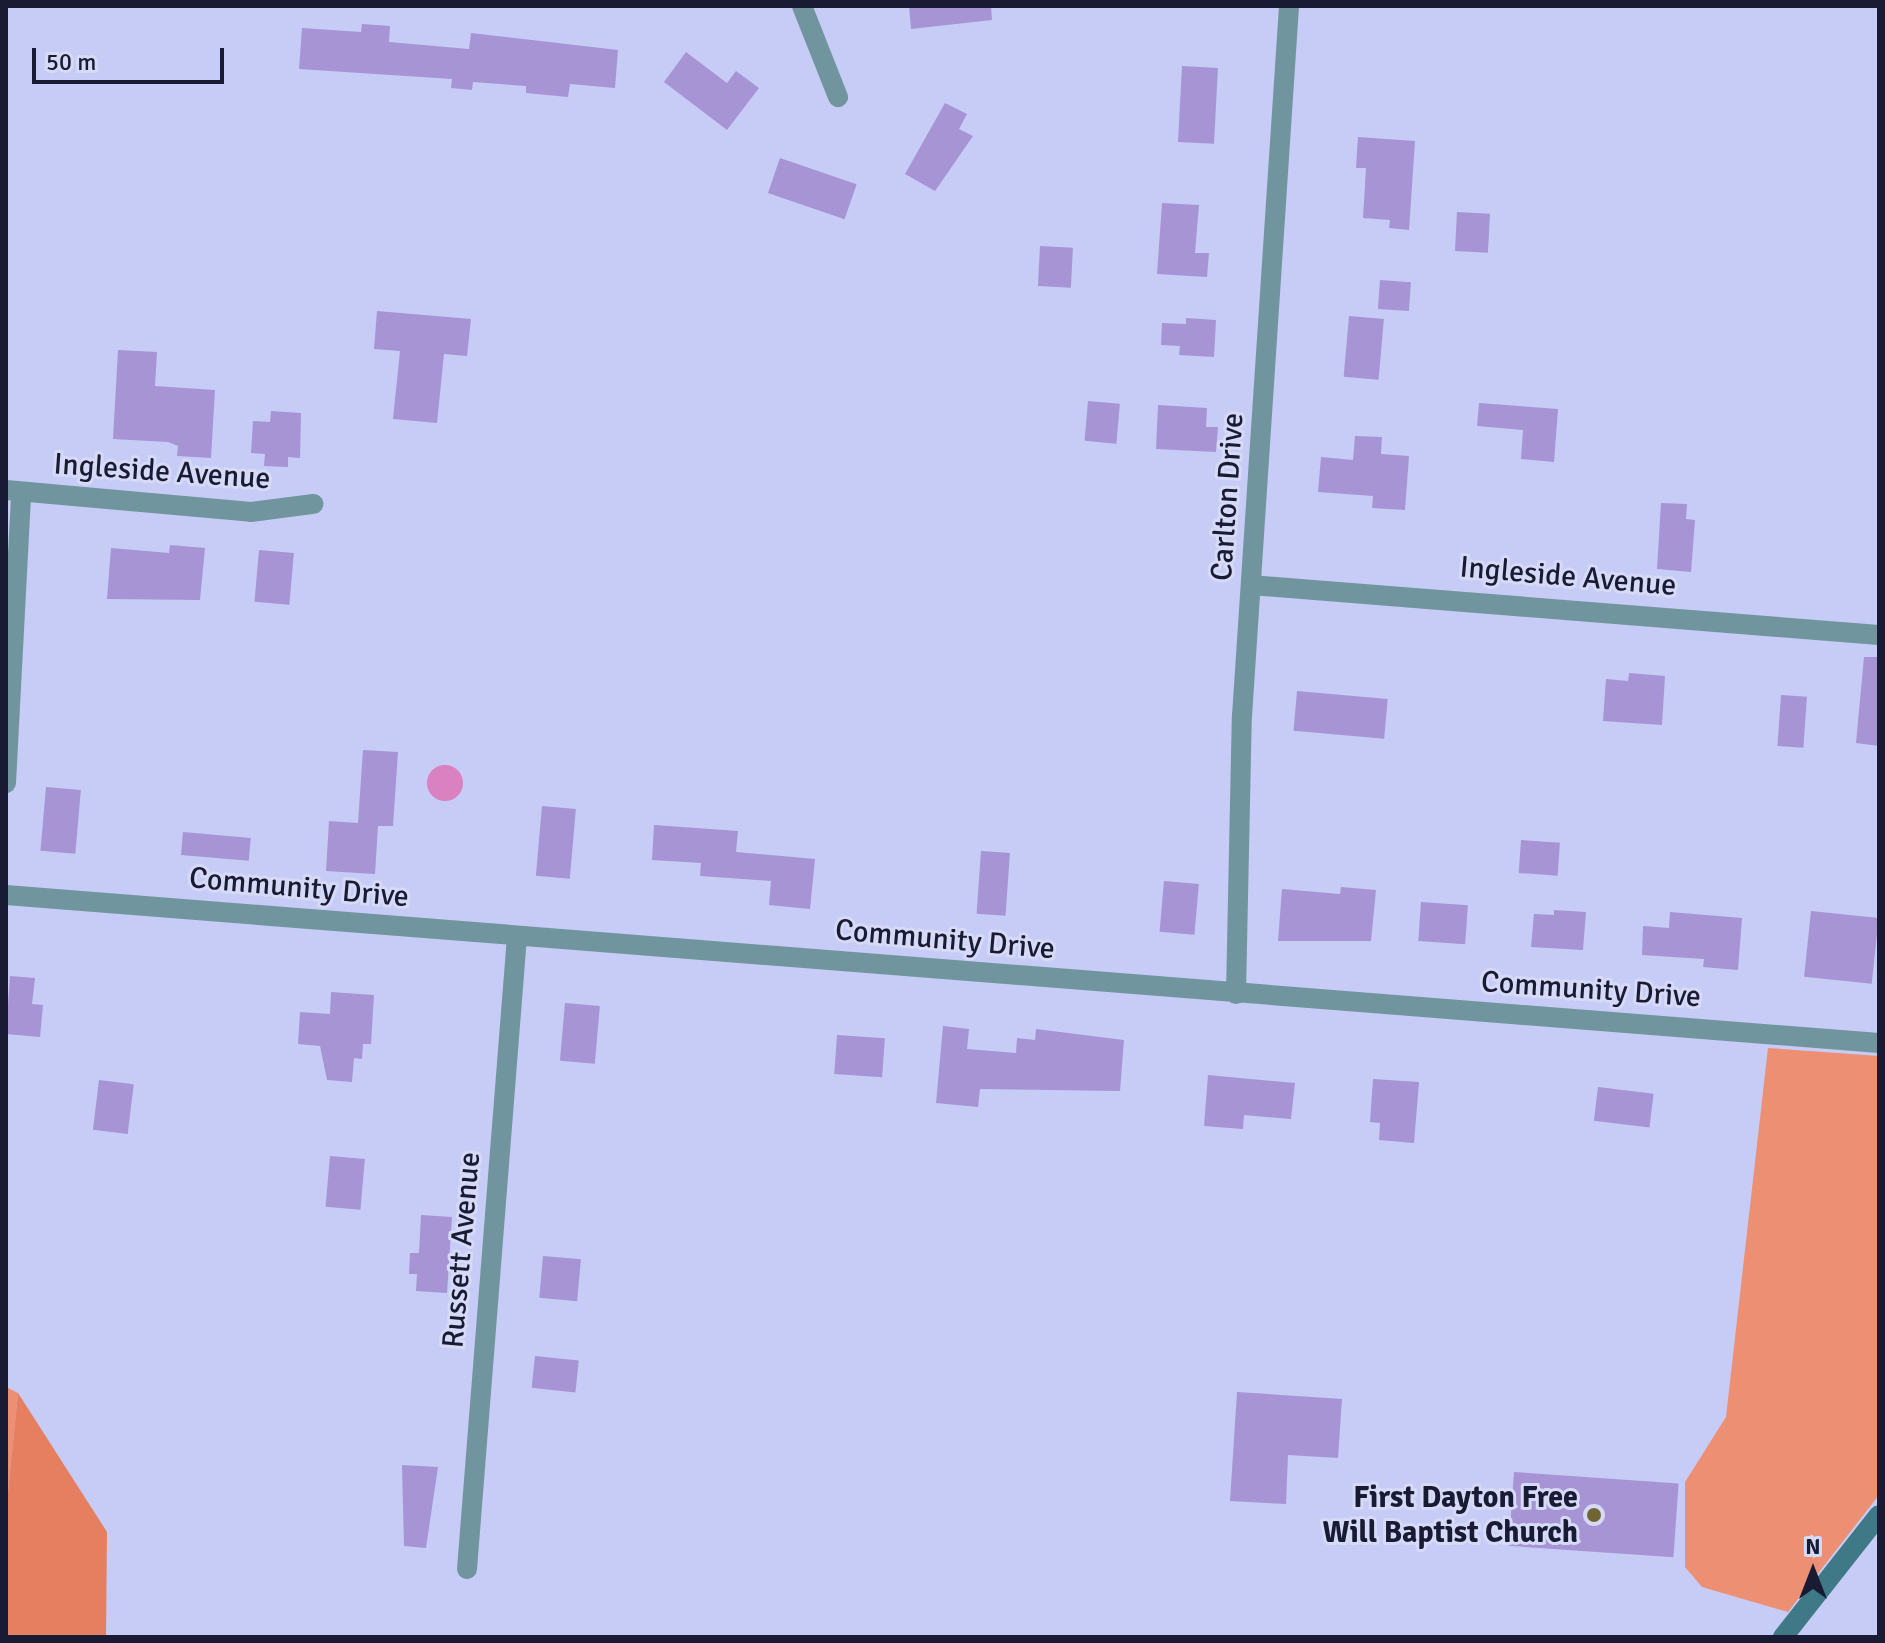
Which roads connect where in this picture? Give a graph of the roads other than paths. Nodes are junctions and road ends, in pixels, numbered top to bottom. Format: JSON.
{"nodes":[{"id":1,"x":802,"y":6,"type":"edge"},
{"id":2,"x":1289,"y":6,"type":"edge"},
{"id":3,"x":838,"y":97,"type":"dead end"},
{"id":4,"x":14,"y":491,"type":"edge"},
{"id":5,"x":313,"y":504,"type":"dead end"},
{"id":6,"x":1251,"y":585,"type":"junction"},
{"id":7,"x":1879,"y":635,"type":"edge"},
{"id":8,"x":6,"y":783,"type":"edge"},
{"id":9,"x":6,"y":895,"type":"edge"},
{"id":10,"x":517,"y":936,"type":"junction"},
{"id":11,"x":1236,"y":994,"type":"junction"},
{"id":12,"x":1879,"y":1043,"type":"edge"},
{"id":13,"x":1879,"y":1515,"type":"edge"},
{"id":14,"x":467,"y":1569,"type":"dead end"},
{"id":15,"x":1783,"y":1637,"type":"edge"}],
"edges":[{"from":1,"to":3,"type":"street"},
{"from":2,"to":6,"type":"street","name":"Carlton Drive"},
{"from":4,"to":5,"type":"street","name":"Ingleside Avenue"},
{"from":4,"to":8,"type":"street"},
{"from":6,"to":7,"type":"street","name":"Ingleside Avenue"},
{"from":6,"to":11,"type":"street","name":"Carlton Drive"},
{"from":9,"to":10,"type":"street","name":"Community Drive"},
{"from":10,"to":11,"type":"street","name":"Community Drive"},
{"from":10,"to":14,"type":"street","name":"Russett Avenue"},
{"from":11,"to":12,"type":"street","name":"Community Drive"},
{"from":13,"to":15,"type":"main road"}]}
